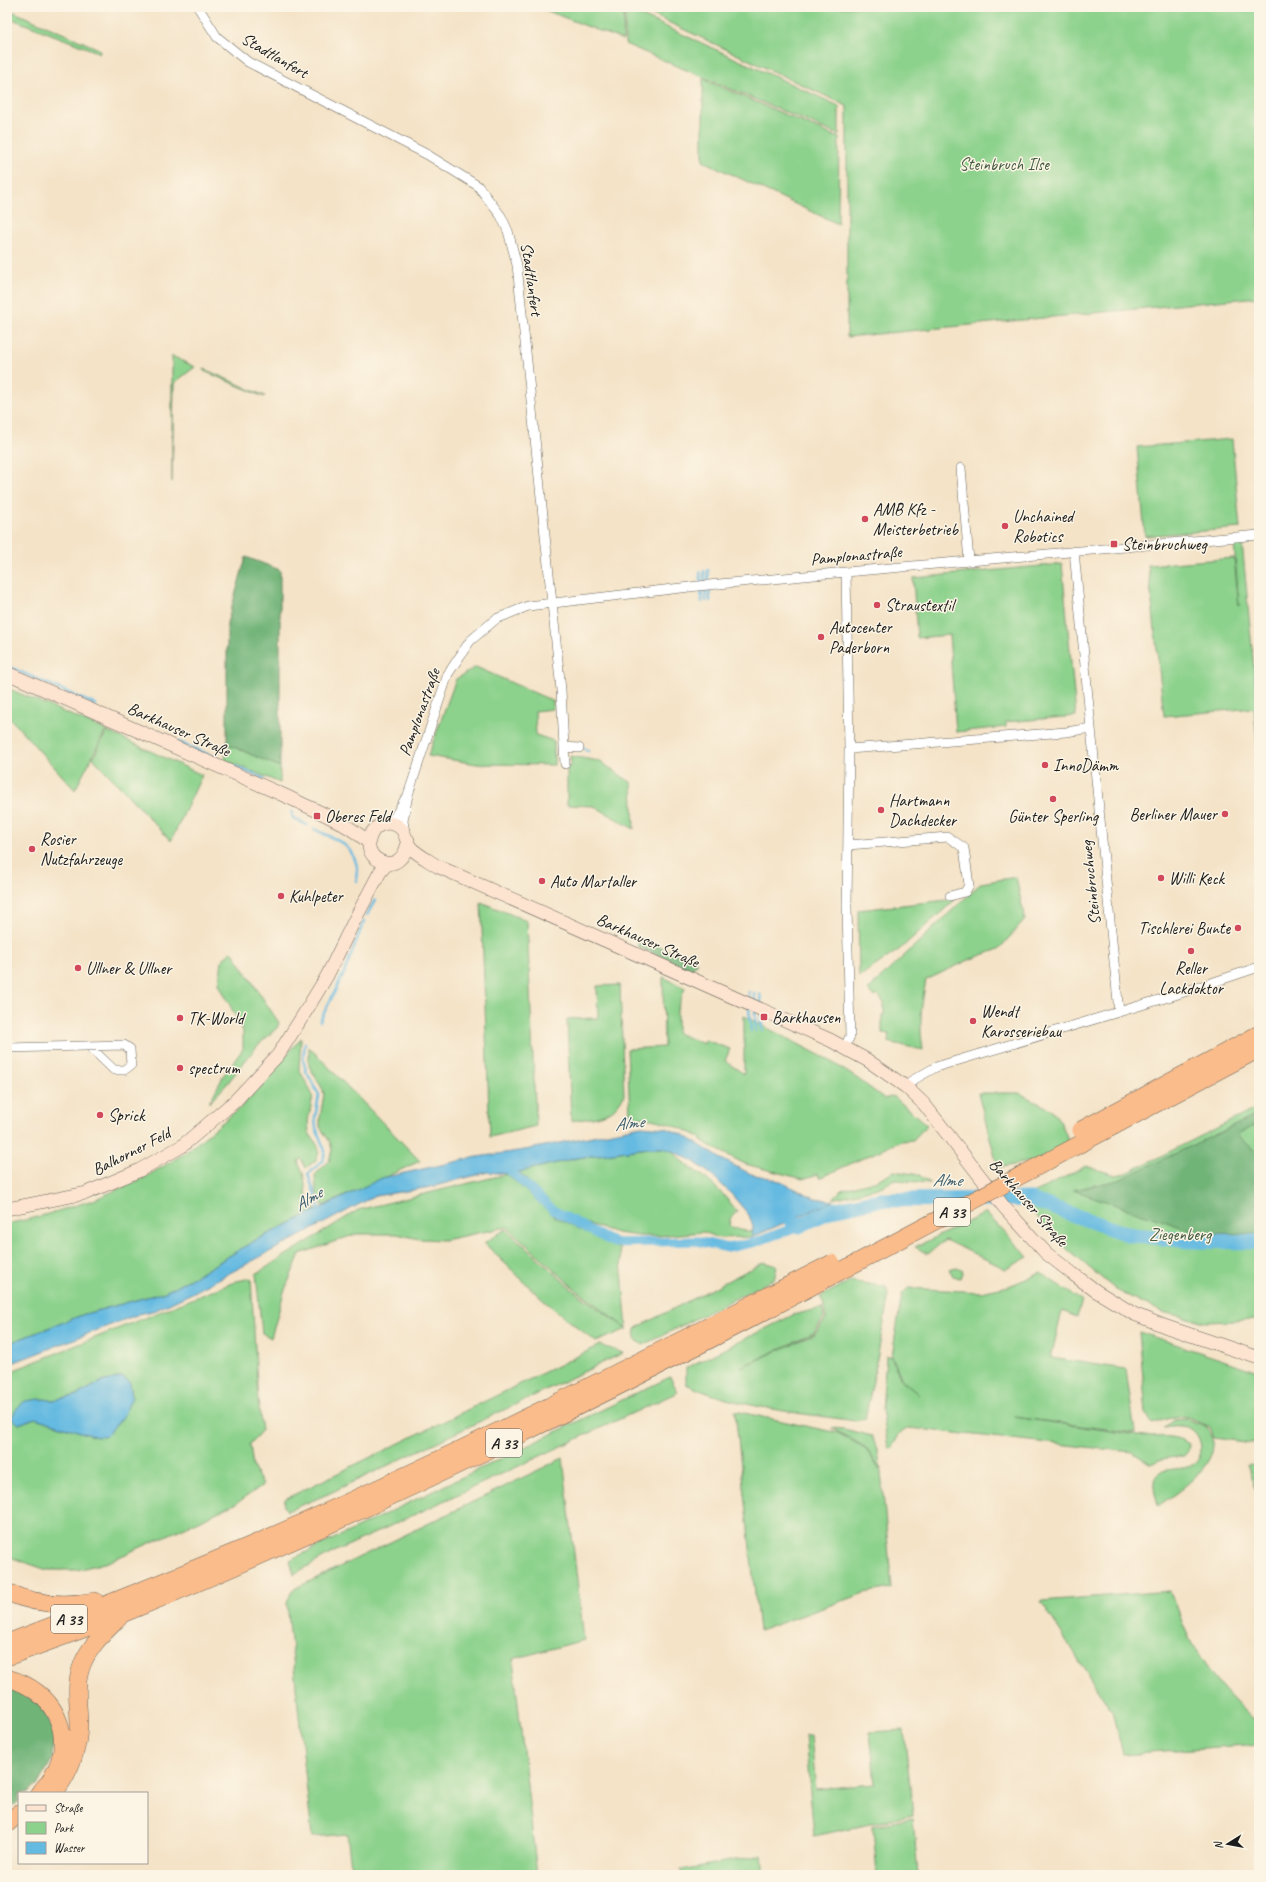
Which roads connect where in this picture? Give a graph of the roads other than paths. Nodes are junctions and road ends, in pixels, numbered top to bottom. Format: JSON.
{"nodes":[{"id":1,"x":198,"y":7,"type":"edge"},
{"id":2,"x":961,"y":468,"type":"dead end"},
{"id":3,"x":1259,"y":535,"type":"edge"},
{"id":4,"x":1074,"y":552,"type":"junction"},
{"id":5,"x":969,"y":561,"type":"junction"},
{"id":6,"x":846,"y":572,"type":"junction"},
{"id":7,"x":552,"y":602,"type":"junction"},
{"id":8,"x":7,"y":673,"type":"edge"},
{"id":9,"x":1091,"y":728,"type":"junction"},
{"id":10,"x":564,"y":747,"type":"junction"},
{"id":11,"x":579,"y":748,"type":"dead end"},
{"id":12,"x":849,"y":749,"type":"junction"},
{"id":13,"x":565,"y":764,"type":"dead end"},
{"id":14,"x":408,"y":795,"type":"junction"},
{"id":15,"x":335,"y":820,"type":"junction"},
{"id":16,"x":379,"y":826,"type":"junction"},
{"id":17,"x":407,"y":836,"type":"junction"},
{"id":18,"x":848,"y":844,"type":"junction"},
{"id":19,"x":370,"y":848,"type":"junction"},
{"id":20,"x":393,"y":862,"type":"junction"},
{"id":21,"x":437,"y":866,"type":"junction"},
{"id":22,"x":950,"y":896,"type":"dead end"},
{"id":23,"x":353,"y":923,"type":"junction"},
{"id":24,"x":1259,"y":967,"type":"edge"},
{"id":25,"x":1119,"y":1012,"type":"junction"},
{"id":26,"x":1259,"y":1034,"type":"edge"},
{"id":27,"x":89,"y":1046,"type":"dead end"},
{"id":28,"x":845,"y":1047,"type":"junction"},
{"id":29,"x":7,"y":1048,"type":"edge"},
{"id":30,"x":1259,"y":1049,"type":"edge"},
{"id":31,"x":906,"y":1087,"type":"junction"},
{"id":32,"x":1111,"y":1121,"type":"junction"},
{"id":33,"x":7,"y":1209,"type":"edge"},
{"id":34,"x":789,"y":1292,"type":"junction"},
{"id":35,"x":1259,"y":1358,"type":"edge"},
{"id":36,"x":7,"y":1592,"type":"edge"},
{"id":37,"x":131,"y":1595,"type":"junction"},
{"id":38,"x":122,"y":1614,"type":"junction"},
{"id":39,"x":7,"y":1642,"type":"edge"},
{"id":40,"x":7,"y":1657,"type":"edge"},
{"id":41,"x":7,"y":1678,"type":"edge"},
{"id":42,"x":41,"y":1792,"type":"edge"},
{"id":43,"x":55,"y":1792,"type":"edge"},
{"id":44,"x":18,"y":1813,"type":"edge"},
{"id":45,"x":7,"y":1824,"type":"edge"},
{"id":46,"x":18,"y":1828,"type":"edge"},
{"id":47,"x":7,"y":1838,"type":"edge"}],
"edges":[{"from":1,"to":7,"type":"street","name":"Stadtlanfert"},
{"from":2,"to":5,"type":"street"},
{"from":3,"to":4,"type":"street","name":"Pamplonastraße"},
{"from":4,"to":5,"type":"street","name":"Pamplonastraße"},
{"from":4,"to":9,"type":"street","name":"Steinbruchweg"},
{"from":5,"to":6,"type":"street","name":"Pamplonastraße"},
{"from":6,"to":7,"type":"street","name":"Pamplonastraße"},
{"from":6,"to":12,"type":"street"},
{"from":7,"to":10,"type":"street"},
{"from":7,"to":14,"type":"street","name":"Pamplonastraße"},
{"from":8,"to":15,"type":"street","name":"Barkhauser Straße"},
{"from":9,"to":12,"type":"street"},
{"from":9,"to":25,"type":"street","name":"Steinbruchweg"},
{"from":10,"to":11,"type":"street"},
{"from":10,"to":13,"type":"street"},
{"from":12,"to":18,"type":"street"},
{"from":14,"to":16,"type":"street"},
{"from":14,"to":17,"type":"street"},
{"from":15,"to":16,"type":"street","name":"Barkhauser Straße"},
{"from":15,"to":19,"type":"street","name":"Barkhauser Straße"},
{"from":16,"to":17,"type":"street"},
{"from":16,"to":19,"type":"street"},
{"from":17,"to":20,"type":"street"},
{"from":17,"to":21,"type":"street","name":"Barkhauser Straße"},
{"from":18,"to":22,"type":"street"},
{"from":18,"to":28,"type":"street"},
{"from":19,"to":20,"type":"street"},
{"from":19,"to":23,"type":"street","name":"Balhorner Feld"},
{"from":20,"to":21,"type":"street","name":"Barkhauser Straße"},
{"from":20,"to":23,"type":"street","name":"Balhorner Feld"},
{"from":21,"to":28,"type":"street","name":"Barkhauser Straße"},
{"from":23,"to":33,"type":"street","name":"Balhorner Feld"},
{"from":24,"to":25,"type":"street"},
{"from":25,"to":31,"type":"street"},
{"from":26,"to":32,"type":"highway","number":"A 33"},
{"from":27,"to":29,"type":"street"},
{"from":28,"to":31,"type":"street","name":"Barkhauser Straße"},
{"from":30,"to":32,"type":"highway","number":"A 33"},
{"from":31,"to":35,"type":"street","name":"Barkhauser Straße"},
{"from":32,"to":34,"type":"highway","number":"A 33","bridge":true},
{"from":34,"to":37,"type":"highway","number":"A 33"},
{"from":34,"to":38,"type":"highway","number":"A 33"},
{"from":36,"to":37,"type":"highway"},
{"from":37,"to":39,"type":"highway","number":"A 33"},
{"from":38,"to":40,"type":"highway","number":"A 33"},
{"from":38,"to":43,"type":"highway"},
{"from":41,"to":42,"type":"highway"},
{"from":44,"to":45,"type":"highway"},
{"from":46,"to":47,"type":"highway"}]}
